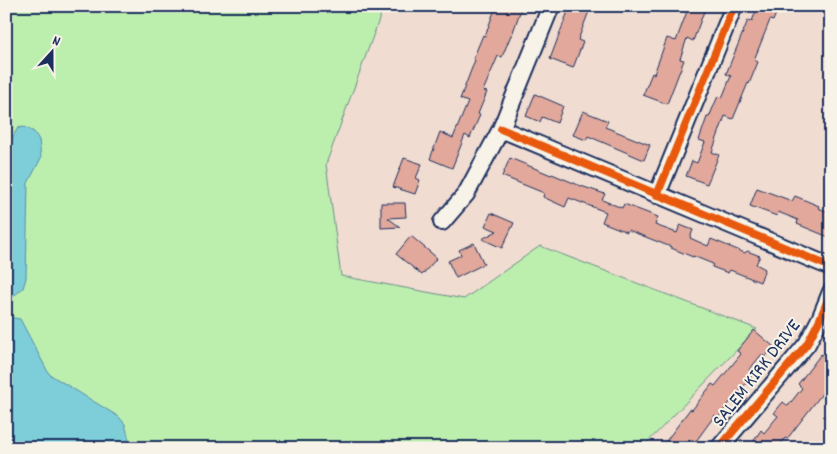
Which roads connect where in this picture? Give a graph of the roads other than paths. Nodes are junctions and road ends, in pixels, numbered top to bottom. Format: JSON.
{"nodes":[{"id":1,"x":551,"y":6,"type":"edge"},
{"id":2,"x":734,"y":6,"type":"edge"},
{"id":3,"x":501,"y":129,"type":"junction"},
{"id":4,"x":657,"y":195,"type":"junction"},
{"id":5,"x":442,"y":222,"type":"dead end"},
{"id":6,"x":831,"y":267,"type":"edge"},
{"id":7,"x":831,"y":292,"type":"edge"},
{"id":8,"x":720,"y":448,"type":"edge"}],
"edges":[{"from":1,"to":3,"type":"street"},
{"from":2,"to":4,"type":"street"},
{"from":3,"to":4,"type":"street"},
{"from":3,"to":5,"type":"street"},
{"from":4,"to":6,"type":"street"},
{"from":7,"to":8,"type":"street","name":"SALEM KIRK DRIVE"}]}
